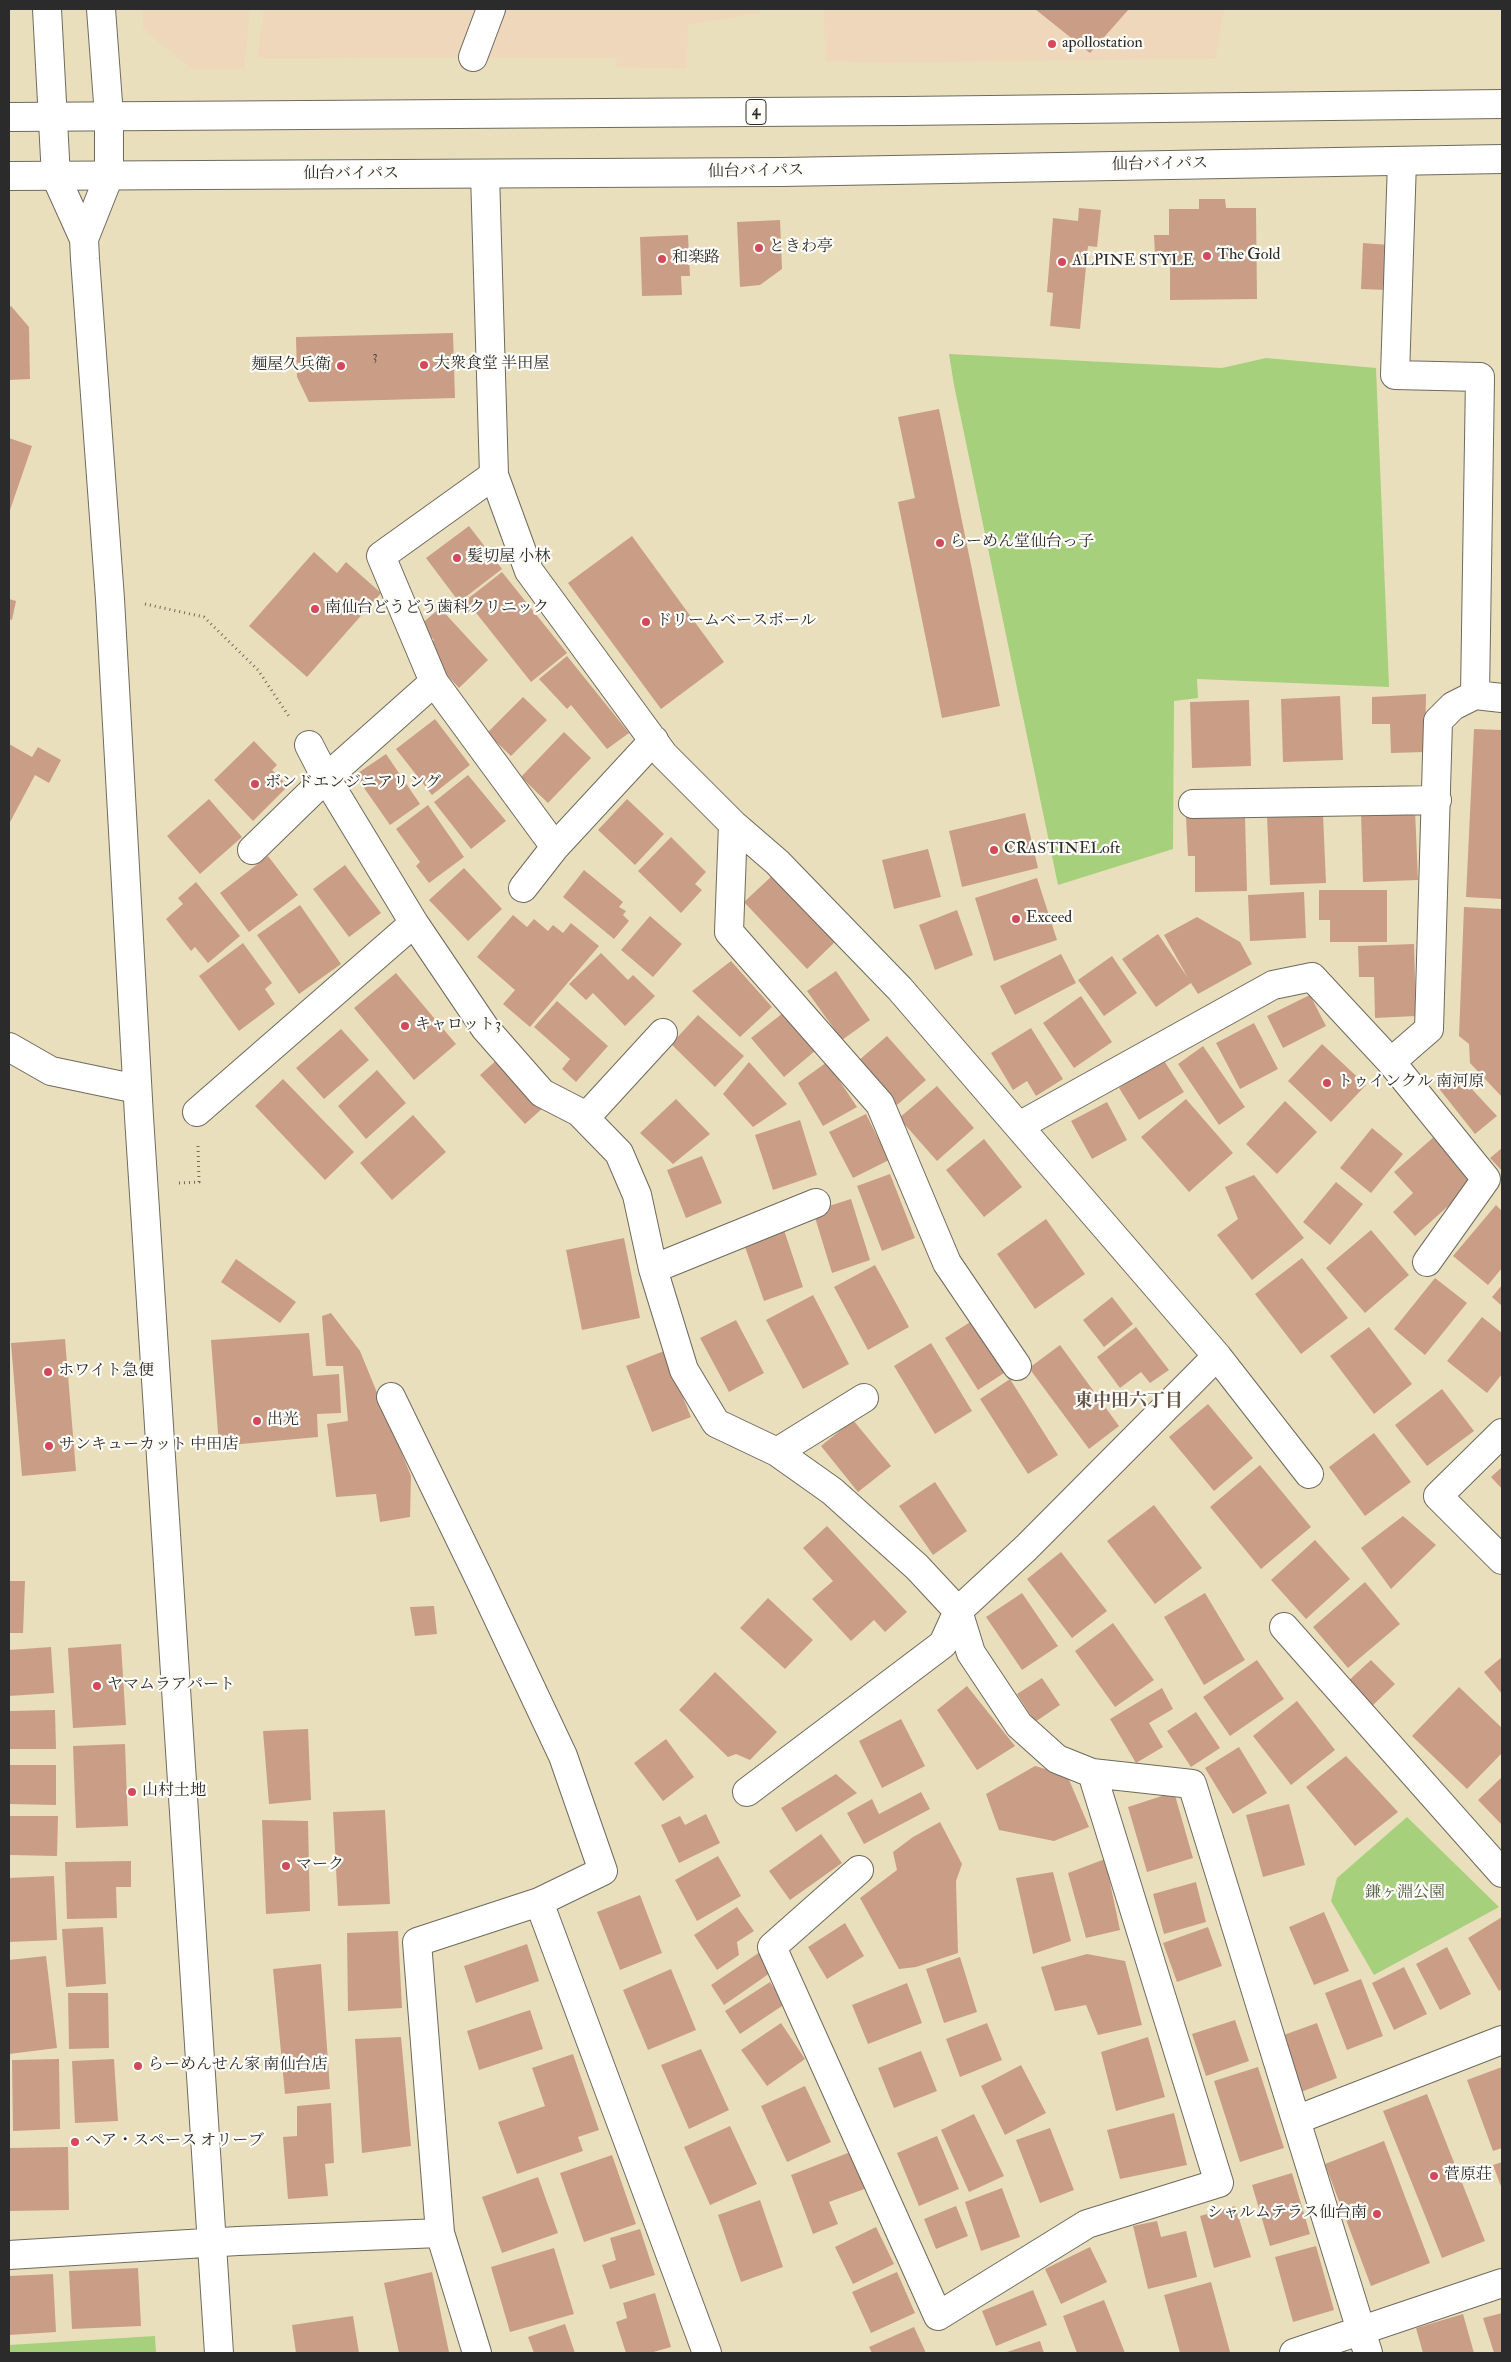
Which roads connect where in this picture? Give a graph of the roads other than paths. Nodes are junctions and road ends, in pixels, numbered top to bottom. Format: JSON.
{"nodes":[{"id":1,"x":47,"y":9,"type":"edge"},
{"id":2,"x":101,"y":9,"type":"edge"},
{"id":3,"x":491,"y":9,"type":"edge"},
{"id":4,"x":473,"y":57,"type":"dead end"},
{"id":5,"x":1502,"y":104,"type":"edge"},
{"id":6,"x":108,"y":116,"type":"junction"},
{"id":7,"x":9,"y":117,"type":"edge"},
{"id":8,"x":53,"y":117,"type":"junction"},
{"id":9,"x":1502,"y":159,"type":"edge"},
{"id":10,"x":1402,"y":161,"type":"junction"},
{"id":11,"x":485,"y":174,"type":"junction"},
{"id":12,"x":9,"y":176,"type":"edge"},
{"id":13,"x":109,"y":176,"type":"junction"},
{"id":14,"x":56,"y":177,"type":"junction"},
{"id":15,"x":84,"y":239,"type":"junction"},
{"id":16,"x":494,"y":475,"type":"junction"},
{"id":17,"x":434,"y":682,"type":"junction"},
{"id":18,"x":1475,"y":695,"type":"junction"},
{"id":19,"x":1502,"y":698,"type":"edge"},
{"id":20,"x":654,"y":740,"type":"junction"},
{"id":21,"x":309,"y":745,"type":"road end"},
{"id":22,"x":326,"y":778,"type":"junction"},
{"id":23,"x":1437,"y":800,"type":"junction"},
{"id":24,"x":1193,"y":804,"type":"dead end"},
{"id":25,"x":733,"y":824,"type":"junction"},
{"id":26,"x":556,"y":846,"type":"junction"},
{"id":27,"x":252,"y":850,"type":"dead end"},
{"id":28,"x":523,"y":888,"type":"dead end"},
{"id":29,"x":414,"y":923,"type":"junction"},
{"id":30,"x":663,"y":1033,"type":"dead end"},
{"id":31,"x":9,"y":1046,"type":"edge"},
{"id":32,"x":1391,"y":1062,"type":"junction"},
{"id":33,"x":137,"y":1089,"type":"junction"},
{"id":34,"x":197,"y":1112,"type":"road end"},
{"id":35,"x":585,"y":1118,"type":"junction"},
{"id":36,"x":1019,"y":1126,"type":"junction"},
{"id":37,"x":816,"y":1203,"type":"dead end"},
{"id":38,"x":1427,"y":1262,"type":"dead end"},
{"id":39,"x":653,"y":1269,"type":"junction"},
{"id":40,"x":1217,"y":1356,"type":"junction"},
{"id":41,"x":1018,"y":1366,"type":"dead end"},
{"id":42,"x":391,"y":1398,"type":"dead end"},
{"id":43,"x":864,"y":1398,"type":"dead end"},
{"id":44,"x":1502,"y":1433,"type":"edge"},
{"id":45,"x":777,"y":1452,"type":"junction"},
{"id":46,"x":1309,"y":1474,"type":"dead end"},
{"id":47,"x":1502,"y":1560,"type":"edge"},
{"id":48,"x":958,"y":1611,"type":"junction"},
{"id":49,"x":1284,"y":1627,"type":"dead end"},
{"id":50,"x":1092,"y":1773,"type":"junction"},
{"id":51,"x":747,"y":1792,"type":"dead end"},
{"id":52,"x":859,"y":1870,"type":"dead end"},
{"id":53,"x":1502,"y":1873,"type":"edge"},
{"id":54,"x":539,"y":1902,"type":"junction"},
{"id":55,"x":1502,"y":2040,"type":"edge"},
{"id":56,"x":1296,"y":2120,"type":"junction"},
{"id":57,"x":440,"y":2233,"type":"junction"},
{"id":58,"x":213,"y":2242,"type":"junction"},
{"id":59,"x":9,"y":2255,"type":"edge"},
{"id":60,"x":1502,"y":2283,"type":"edge"},
{"id":61,"x":1364,"y":2342,"type":"edge"},
{"id":62,"x":219,"y":2353,"type":"edge"},
{"id":63,"x":477,"y":2353,"type":"edge"},
{"id":64,"x":706,"y":2353,"type":"edge"},
{"id":65,"x":1294,"y":2353,"type":"edge"}],
"edges":[{"from":1,"to":8,"type":"main road"},
{"from":2,"to":6,"type":"main road"},
{"from":3,"to":4,"type":"main road"},
{"from":5,"to":6,"type":"main road","number":"4"},
{"from":6,"to":8,"type":"main road","number":"4"},
{"from":6,"to":13,"type":"main road"},
{"from":7,"to":8,"type":"main road","number":"4"},
{"from":8,"to":14,"type":"main road"},
{"from":9,"to":10,"type":"main road","name":"仙台バイパス"},
{"from":10,"to":11,"type":"main road","name":"仙台バイパス"},
{"from":10,"to":18,"type":"main road"},
{"from":11,"to":13,"type":"main road","name":"仙台バイパス"},
{"from":11,"to":16,"type":"main road"},
{"from":12,"to":14,"type":"main road","name":"仙台バイパス"},
{"from":13,"to":14,"type":"main road","name":"仙台バイパス"},
{"from":13,"to":15,"type":"main road"},
{"from":14,"to":15,"type":"main road"},
{"from":15,"to":33,"type":"main road"},
{"from":16,"to":17,"type":"main road"},
{"from":16,"to":20,"type":"main road"},
{"from":17,"to":22,"type":"main road"},
{"from":17,"to":26,"type":"main road"},
{"from":18,"to":19,"type":"main road"},
{"from":18,"to":23,"type":"main road"},
{"from":20,"to":25,"type":"main road"},
{"from":20,"to":26,"type":"main road"},
{"from":21,"to":22,"type":"main road"},
{"from":22,"to":27,"type":"main road"},
{"from":22,"to":29,"type":"main road"},
{"from":23,"to":24,"type":"main road"},
{"from":23,"to":32,"type":"main road"},
{"from":25,"to":36,"type":"main road"},
{"from":25,"to":41,"type":"main road"},
{"from":26,"to":28,"type":"main road"},
{"from":29,"to":34,"type":"main road"},
{"from":29,"to":35,"type":"main road"},
{"from":30,"to":35,"type":"main road"},
{"from":31,"to":33,"type":"main road"},
{"from":32,"to":36,"type":"main road"},
{"from":32,"to":38,"type":"main road"},
{"from":33,"to":58,"type":"main road"},
{"from":35,"to":39,"type":"main road"},
{"from":36,"to":40,"type":"main road"},
{"from":37,"to":39,"type":"main road"},
{"from":39,"to":45,"type":"main road"},
{"from":40,"to":46,"type":"main road"},
{"from":40,"to":48,"type":"main road"},
{"from":42,"to":54,"type":"main road"},
{"from":43,"to":45,"type":"main road"},
{"from":44,"to":47,"type":"main road"},
{"from":45,"to":48,"type":"main road"},
{"from":48,"to":50,"type":"main road"},
{"from":48,"to":51,"type":"main road"},
{"from":49,"to":53,"type":"main road"},
{"from":50,"to":52,"type":"main road"},
{"from":50,"to":56,"type":"main road"},
{"from":54,"to":57,"type":"main road"},
{"from":54,"to":64,"type":"main road"},
{"from":55,"to":56,"type":"main road"},
{"from":56,"to":61,"type":"main road"},
{"from":57,"to":58,"type":"main road"},
{"from":57,"to":63,"type":"main road"},
{"from":58,"to":59,"type":"main road"},
{"from":58,"to":62,"type":"main road"},
{"from":60,"to":61,"type":"main road"},
{"from":61,"to":65,"type":"main road"}]}
